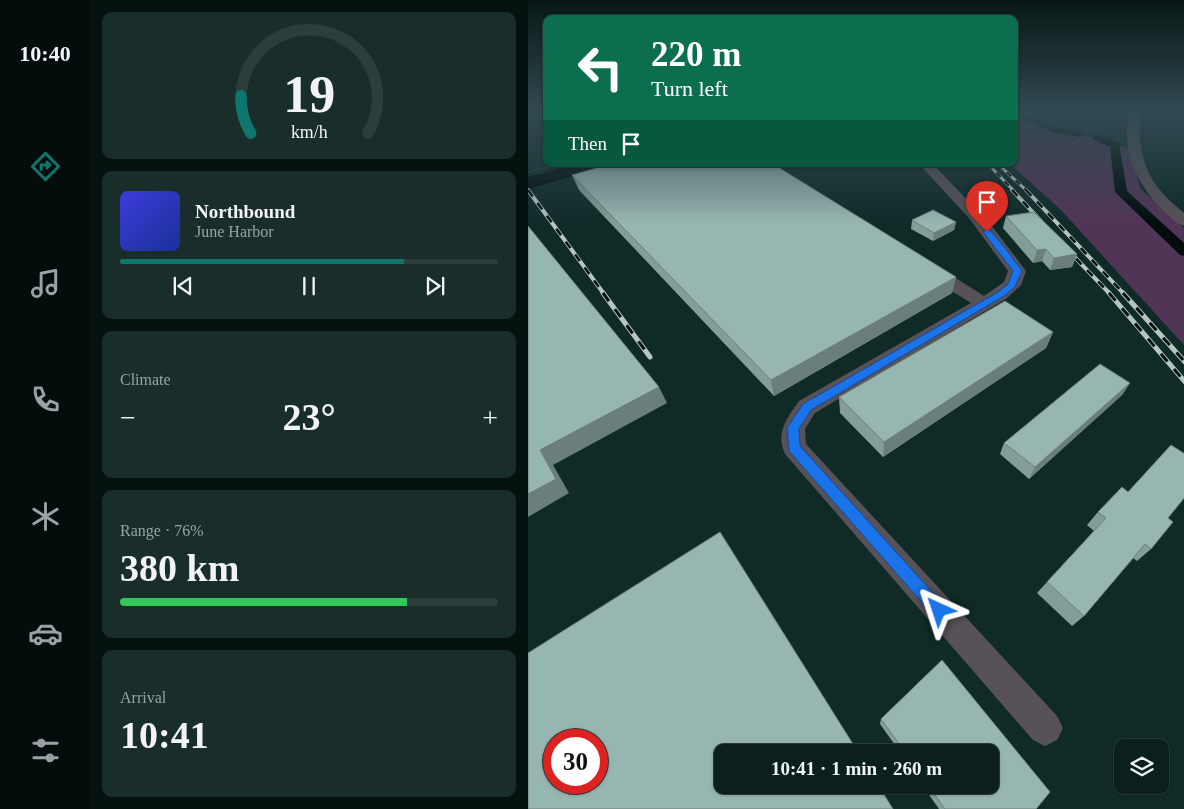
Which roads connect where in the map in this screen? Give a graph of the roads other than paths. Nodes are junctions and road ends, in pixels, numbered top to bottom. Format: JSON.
{"nodes":[{"id":1,"x":1137,"y":149,"type":"edge"},
{"id":2,"x":929,"y":167,"type":"edge"},
{"id":3,"x":1184,"y":222,"type":"edge"},
{"id":4,"x":916,"y":260,"type":"edge"},
{"id":5,"x":983,"y":303,"type":"junction"},
{"id":6,"x":1045,"y":728,"type":"dead end"}],
"edges":[{"from":1,"to":3,"type":"street"},
{"from":2,"to":5,"type":"street"},
{"from":4,"to":5,"type":"street"},
{"from":5,"to":6,"type":"street"}]}
